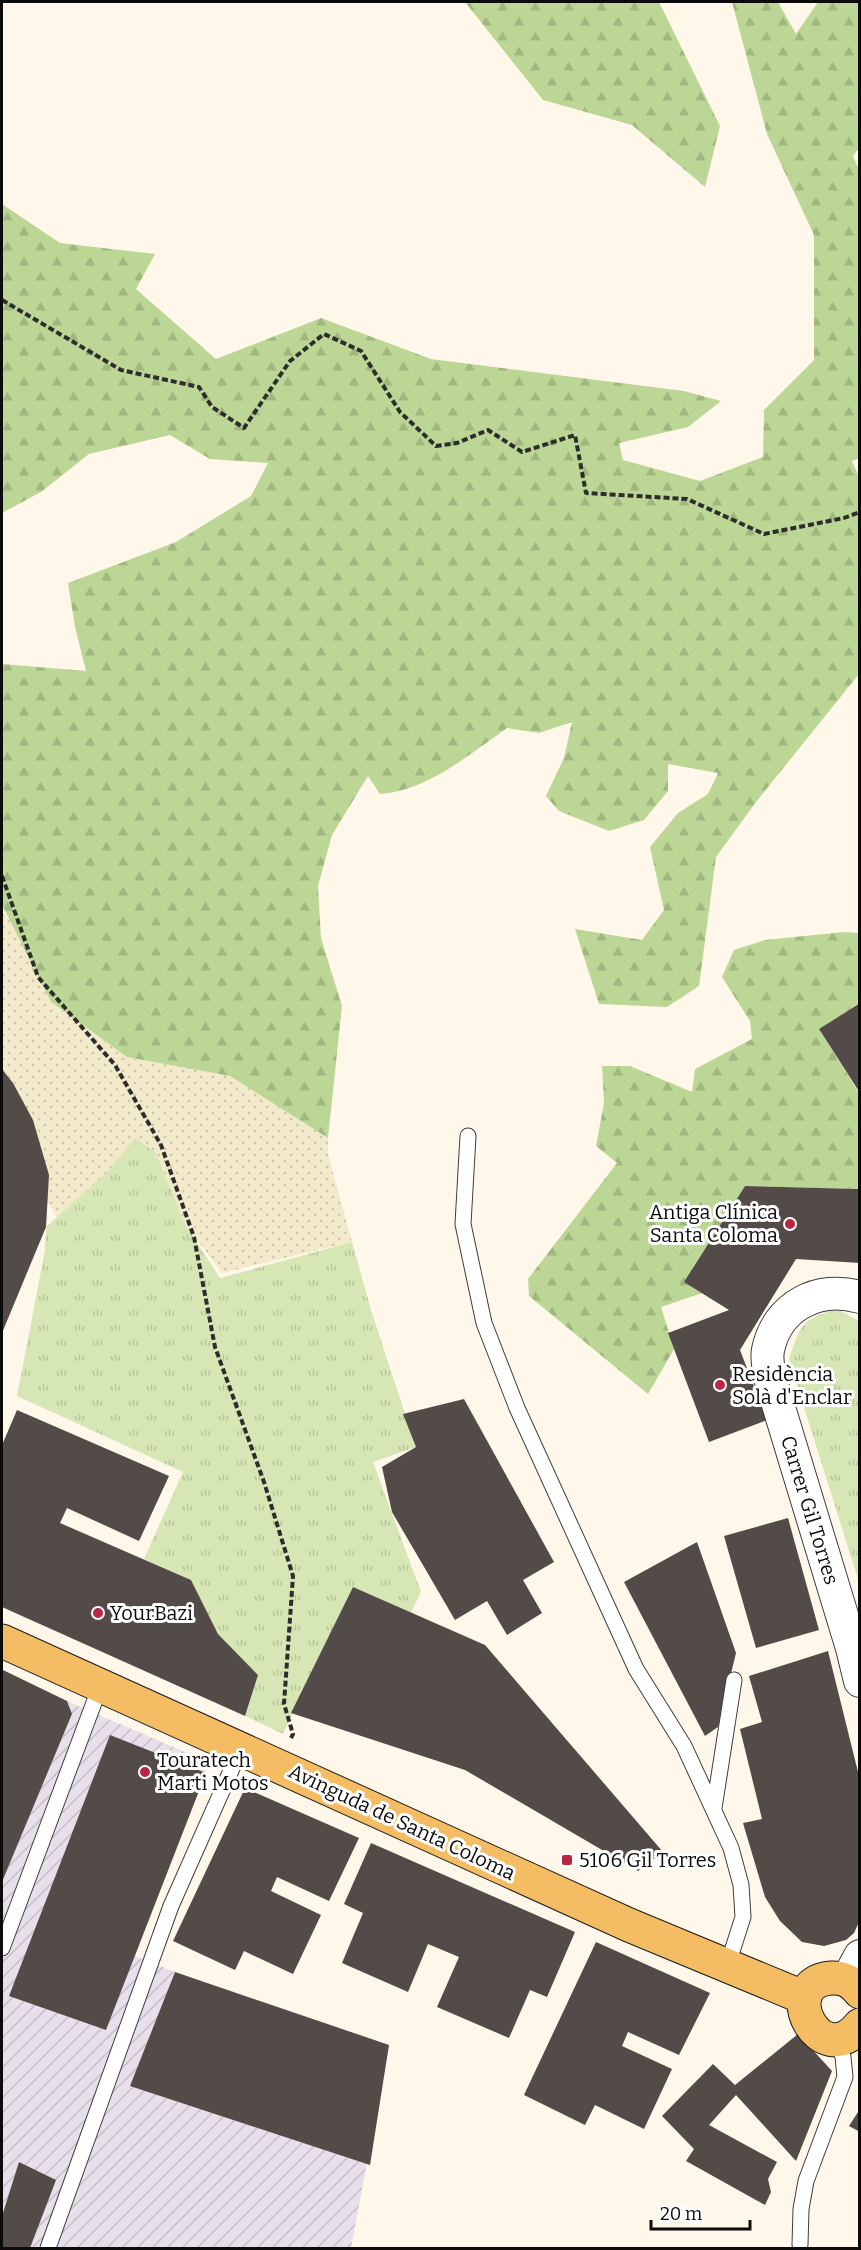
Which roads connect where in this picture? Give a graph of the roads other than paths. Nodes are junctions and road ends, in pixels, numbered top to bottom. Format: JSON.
{"nodes":[{"id":1,"x":468,"y":1136,"type":"dead end"},
{"id":2,"x":860,"y":1297,"type":"edge"},
{"id":3,"x":2,"y":1641,"type":"edge"},
{"id":4,"x":734,"y":1680,"type":"dead end"},
{"id":5,"x":860,"y":1681,"type":"edge"},
{"id":6,"x":101,"y":1684,"type":"junction"},
{"id":7,"x":242,"y":1748,"type":"junction"},
{"id":8,"x":714,"y":1808,"type":"junction"},
{"id":9,"x":2,"y":1948,"type":"edge"},
{"id":10,"x":727,"y":1967,"type":"junction"},
{"id":11,"x":855,"y":1976,"type":"edge"},
{"id":12,"x":805,"y":1998,"type":"junction"},
{"id":13,"x":848,"y":2032,"type":"edge"},
{"id":14,"x":800,"y":2245,"type":"dead end"},
{"id":15,"x":48,"y":2248,"type":"edge"}],
"edges":[{"from":1,"to":8,"type":"lane"},
{"from":2,"to":5,"type":"street","name":"Carrer Gil Torres"},
{"from":3,"to":6,"type":"main road","name":"Avinguda de Santa Coloma"},
{"from":4,"to":8,"type":"lane"},
{"from":6,"to":7,"type":"main road","name":"Avinguda de Santa Coloma"},
{"from":6,"to":9,"type":"lane"},
{"from":7,"to":10,"type":"main road","name":"Avinguda de Santa Coloma"},
{"from":7,"to":15,"type":"lane"},
{"from":8,"to":10,"type":"lane"},
{"from":10,"to":12,"type":"main road","name":"Avinguda de Santa Coloma"},
{"from":11,"to":12,"type":"main road"},
{"from":12,"to":13,"type":"main road"},
{"from":13,"to":14,"type":"lane"}]}
